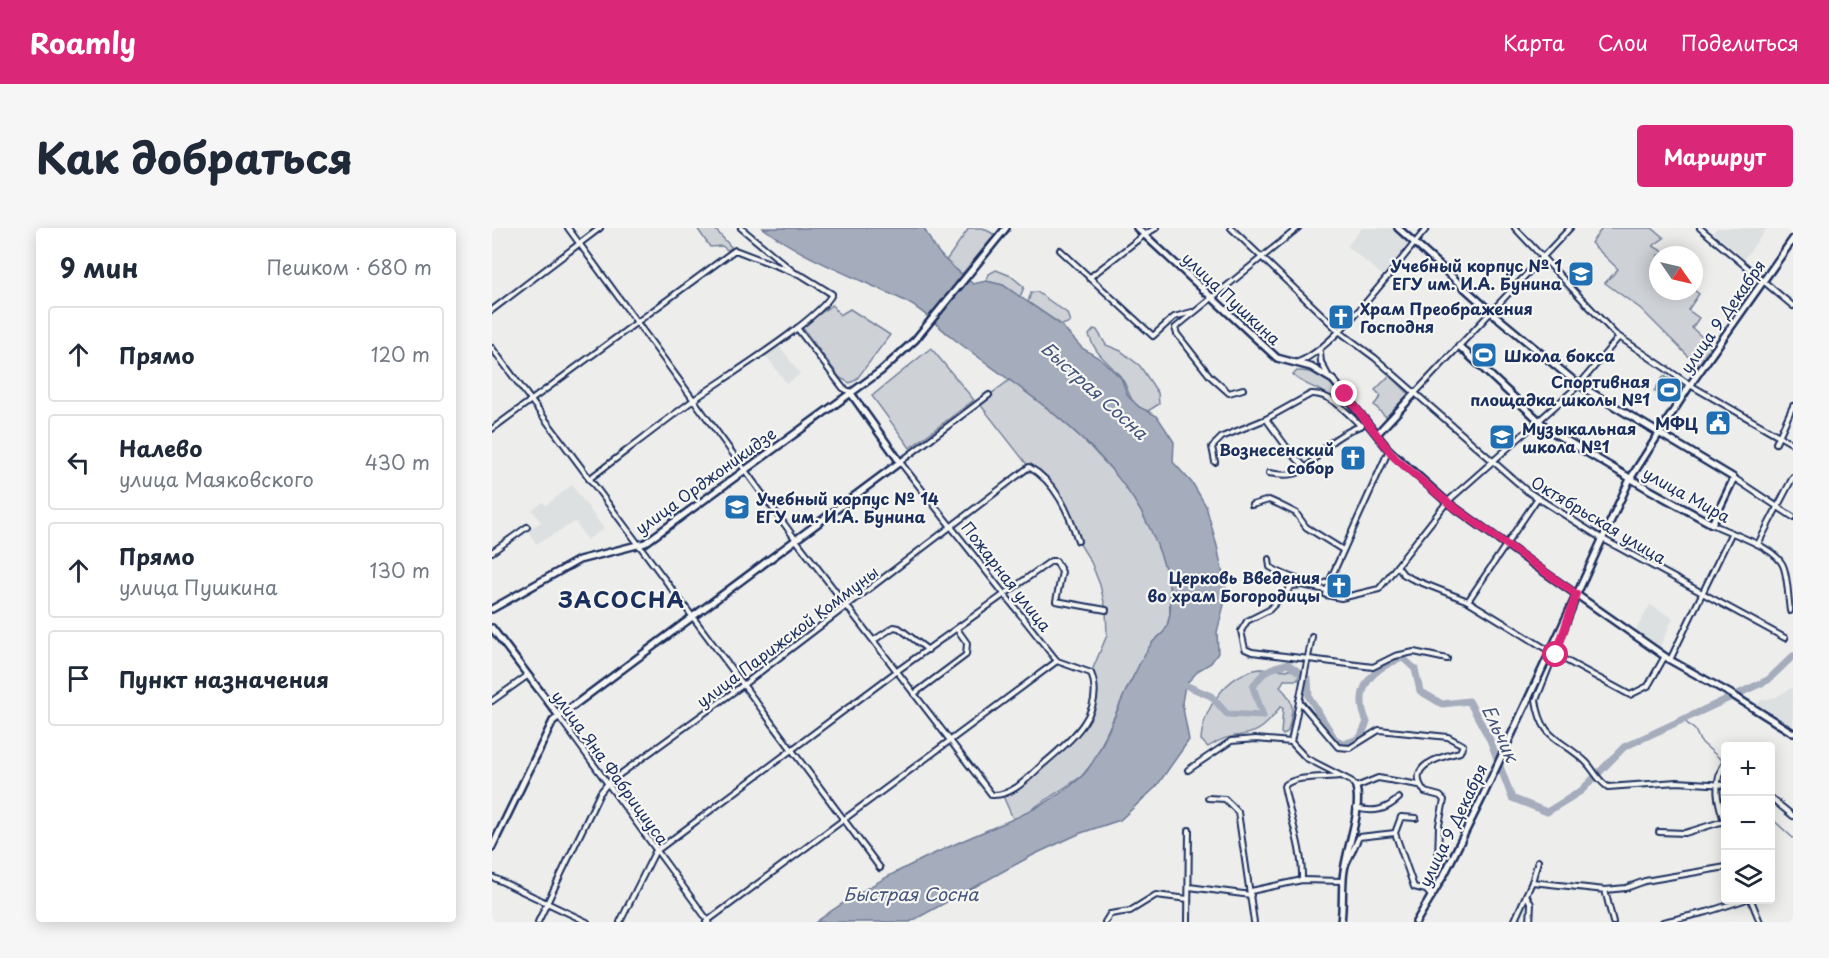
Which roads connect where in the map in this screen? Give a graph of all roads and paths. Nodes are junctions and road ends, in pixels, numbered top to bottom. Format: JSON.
{"nodes":[{"id":1,"x":568,"y":228,"type":"edge"},
{"id":2,"x":600,"y":228,"type":"edge"},
{"id":3,"x":741,"y":228,"type":"edge"},
{"id":4,"x":1006,"y":228,"type":"edge"},
{"id":5,"x":1137,"y":228,"type":"edge"},
{"id":6,"x":1156,"y":228,"type":"edge"},
{"id":7,"x":1231,"y":228,"type":"edge"},
{"id":8,"x":1298,"y":228,"type":"edge"},
{"id":9,"x":1398,"y":228,"type":"edge"},
{"id":10,"x":1427,"y":228,"type":"edge"},
{"id":11,"x":1515,"y":228,"type":"edge"},
{"id":12,"x":1570,"y":228,"type":"edge"},
{"id":13,"x":1700,"y":228,"type":"edge"},
{"id":14,"x":1144,"y":235,"type":"junction"},
{"id":15,"x":1793,"y":239,"type":"edge"},
{"id":16,"x":1414,"y":243,"type":"junction"},
{"id":17,"x":579,"y":244,"type":"junction"},
{"id":18,"x":1060,"y":250,"type":"dead end"},
{"id":19,"x":1262,"y":258,"type":"junction"},
{"id":20,"x":1542,"y":258,"type":"junction"},
{"id":21,"x":796,"y":273,"type":"junction"},
{"id":22,"x":1089,"y":278,"type":"junction"},
{"id":23,"x":1763,"y":282,"type":"junction"},
{"id":24,"x":1211,"y":297,"type":"junction"},
{"id":25,"x":1793,"y":306,"type":"edge"},
{"id":26,"x":492,"y":310,"type":"edge"},
{"id":27,"x":1192,"y":312,"type":"junction"},
{"id":28,"x":1491,"y":312,"type":"junction"},
{"id":29,"x":637,"y":322,"type":"junction"},
{"id":30,"x":797,"y":328,"type":"junction"},
{"id":31,"x":1340,"y":332,"type":"junction"},
{"id":32,"x":1620,"y":337,"type":"junction"},
{"id":33,"x":1459,"y":346,"type":"junction"},
{"id":34,"x":492,"y":348,"type":"edge"},
{"id":35,"x":1320,"y":351,"type":"junction"},
{"id":36,"x":1290,"y":363,"type":"junction"},
{"id":37,"x":1329,"y":376,"type":"junction"},
{"id":38,"x":1579,"y":385,"type":"junction"},
{"id":39,"x":1690,"y":386,"type":"junction"},
{"id":40,"x":1243,"y":388,"type":"dead end"},
{"id":41,"x":850,"y":392,"type":"junction"},
{"id":42,"x":1415,"y":393,"type":"junction"},
{"id":43,"x":990,"y":395,"type":"dead end"},
{"id":44,"x":531,"y":400,"type":"junction"},
{"id":45,"x":693,"y":400,"type":"junction"},
{"id":46,"x":1793,"y":406,"type":"edge"},
{"id":47,"x":1266,"y":419,"type":"junction"},
{"id":48,"x":1536,"y":420,"type":"junction"},
{"id":49,"x":1369,"y":424,"type":"junction"},
{"id":50,"x":1360,"y":426,"type":"junction"},
{"id":51,"x":492,"y":429,"type":"edge"},
{"id":52,"x":1659,"y":431,"type":"junction"},
{"id":53,"x":1377,"y":434,"type":"junction"},
{"id":54,"x":1779,"y":436,"type":"junction"},
{"id":55,"x":1776,"y":443,"type":"dead end"},
{"id":56,"x":1793,"y":444,"type":"edge"},
{"id":57,"x":1389,"y":450,"type":"junction"},
{"id":58,"x":1491,"y":461,"type":"junction"},
{"id":59,"x":900,"y":462,"type":"junction"},
{"id":60,"x":1215,"y":462,"type":"dead end"},
{"id":61,"x":745,"y":468,"type":"junction"},
{"id":62,"x":1306,"y":468,"type":"junction"},
{"id":63,"x":1269,"y":473,"type":"dead end"},
{"id":64,"x":1793,"y":477,"type":"edge"},
{"id":65,"x":1734,"y":478,"type":"junction"},
{"id":66,"x":589,"y":479,"type":"junction"},
{"id":67,"x":1630,"y":479,"type":"junction"},
{"id":68,"x":1538,"y":499,"type":"junction"},
{"id":69,"x":1447,"y":502,"type":"junction"},
{"id":70,"x":1252,"y":505,"type":"dead end"},
{"id":71,"x":1778,"y":507,"type":"junction"},
{"id":72,"x":1793,"y":517,"type":"edge"},
{"id":73,"x":1712,"y":524,"type":"junction"},
{"id":74,"x":527,"y":527,"type":"dead end"},
{"id":75,"x":951,"y":528,"type":"junction"},
{"id":76,"x":1731,"y":534,"type":"junction"},
{"id":77,"x":1601,"y":538,"type":"junction"},
{"id":78,"x":796,"y":540,"type":"junction"},
{"id":79,"x":1078,"y":541,"type":"dead end"},
{"id":80,"x":1758,"y":544,"type":"junction"},
{"id":81,"x":639,"y":545,"type":"junction"},
{"id":82,"x":1506,"y":545,"type":"junction"},
{"id":83,"x":1343,"y":550,"type":"junction"},
{"id":84,"x":492,"y":552,"type":"edge"},
{"id":85,"x":1269,"y":559,"type":"dead end"},
{"id":86,"x":1397,"y":566,"type":"junction"},
{"id":87,"x":1330,"y":580,"type":"junction"},
{"id":88,"x":1326,"y":592,"type":"junction"},
{"id":89,"x":1702,"y":593,"type":"junction"},
{"id":90,"x":1004,"y":594,"type":"junction"},
{"id":91,"x":1576,"y":596,"type":"junction"},
{"id":92,"x":1468,"y":602,"type":"junction"},
{"id":93,"x":848,"y":605,"type":"junction"},
{"id":94,"x":492,"y":609,"type":"edge"},
{"id":95,"x":1106,"y":610,"type":"dead end"},
{"id":96,"x":1790,"y":611,"type":"dead end"},
{"id":97,"x":693,"y":618,"type":"junction"},
{"id":98,"x":492,"y":628,"type":"edge"},
{"id":99,"x":957,"y":629,"type":"junction"},
{"id":100,"x":1312,"y":637,"type":"dead end"},
{"id":101,"x":1785,"y":638,"type":"dead end"},
{"id":102,"x":874,"y":640,"type":"junction"},
{"id":103,"x":928,"y":650,"type":"junction"},
{"id":104,"x":1556,"y":655,"type":"junction"},
{"id":105,"x":1668,"y":658,"type":"junction"},
{"id":106,"x":1447,"y":659,"type":"dead end"},
{"id":107,"x":1309,"y":660,"type":"junction"},
{"id":108,"x":1057,"y":662,"type":"junction"},
{"id":109,"x":897,"y":672,"type":"junction"},
{"id":110,"x":527,"y":676,"type":"junction"},
{"id":111,"x":743,"y":685,"type":"junction"},
{"id":112,"x":914,"y":694,"type":"junction"},
{"id":113,"x":492,"y":701,"type":"edge"},
{"id":114,"x":1299,"y":701,"type":"junction"},
{"id":115,"x":559,"y":716,"type":"junction"},
{"id":116,"x":1793,"y":734,"type":"edge"},
{"id":117,"x":949,"y":740,"type":"junction"},
{"id":118,"x":1291,"y":742,"type":"junction"},
{"id":119,"x":793,"y":750,"type":"junction"},
{"id":120,"x":1721,"y":767,"type":"edge"},
{"id":121,"x":1188,"y":770,"type":"dead end"},
{"id":122,"x":1342,"y":776,"type":"junction"},
{"id":123,"x":608,"y":783,"type":"junction"},
{"id":124,"x":1419,"y":785,"type":"junction"},
{"id":125,"x":1716,"y":785,"type":"junction"},
{"id":126,"x":1721,"y":785,"type":"edge"},
{"id":127,"x":1356,"y":786,"type":"junction"},
{"id":128,"x":1208,"y":798,"type":"dead end"},
{"id":129,"x":1399,"y":798,"type":"dead end"},
{"id":130,"x":1775,"y":800,"type":"edge"},
{"id":131,"x":1721,"y":806,"type":"edge"},
{"id":132,"x":1355,"y":808,"type":"junction"},
{"id":133,"x":1793,"y":816,"type":"edge"},
{"id":134,"x":844,"y":818,"type":"junction"},
{"id":135,"x":1416,"y":818,"type":"dead end"},
{"id":136,"x":1721,"y":824,"type":"edge"},
{"id":137,"x":1189,"y":830,"type":"dead end"},
{"id":138,"x":1659,"y":832,"type":"dead end"},
{"id":139,"x":1395,"y":833,"type":"junction"},
{"id":140,"x":492,"y":847,"type":"edge"},
{"id":141,"x":655,"y":852,"type":"junction"},
{"id":142,"x":1538,"y":861,"type":"dead end"},
{"id":143,"x":880,"y":868,"type":"dead end"},
{"id":144,"x":1345,"y":868,"type":"junction"},
{"id":145,"x":1721,"y":868,"type":"edge"},
{"id":146,"x":492,"y":877,"type":"edge"},
{"id":147,"x":1302,"y":880,"type":"junction"},
{"id":148,"x":1343,"y":881,"type":"junction"},
{"id":149,"x":1532,"y":882,"type":"junction"},
{"id":150,"x":1188,"y":887,"type":"junction"},
{"id":151,"x":1426,"y":890,"type":"junction"},
{"id":152,"x":1605,"y":890,"type":"junction"},
{"id":153,"x":1251,"y":893,"type":"junction"},
{"id":154,"x":1526,"y":895,"type":"junction"},
{"id":155,"x":1432,"y":897,"type":"junction"},
{"id":156,"x":1188,"y":899,"type":"junction"},
{"id":157,"x":547,"y":903,"type":"junction"},
{"id":158,"x":1732,"y":904,"type":"edge"},
{"id":159,"x":1753,"y":904,"type":"edge"},
{"id":160,"x":708,"y":921,"type":"edge"},
{"id":161,"x":538,"y":922,"type":"edge"},
{"id":162,"x":587,"y":922,"type":"edge"},
{"id":163,"x":620,"y":922,"type":"edge"},
{"id":164,"x":1105,"y":922,"type":"edge"},
{"id":165,"x":1188,"y":922,"type":"edge"},
{"id":166,"x":1254,"y":922,"type":"edge"},
{"id":167,"x":1341,"y":922,"type":"edge"},
{"id":168,"x":1416,"y":922,"type":"edge"},
{"id":169,"x":1514,"y":922,"type":"edge"},
{"id":170,"x":1530,"y":922,"type":"edge"},
{"id":171,"x":1613,"y":922,"type":"edge"},
{"id":172,"x":1663,"y":922,"type":"edge"},
{"id":173,"x":1760,"y":922,"type":"edge"}],
"edges":[{"from":1,"to":17,"type":"street"},
{"from":2,"to":17,"type":"street"},
{"from":3,"to":21,"type":"street"},
{"from":4,"to":41,"type":"street","name":"улица Орджоникидзе"},
{"from":5,"to":14,"type":"street","name":"улица Пушкина"},
{"from":6,"to":14,"type":"street"},
{"from":7,"to":19,"type":"street","name":"Октябрьская улица"},
{"from":8,"to":19,"type":"street"},
{"from":9,"to":16,"type":"street"},
{"from":10,"to":16,"type":"street"},
{"from":11,"to":20,"type":"street"},
{"from":12,"to":20,"type":"street"},
{"from":13,"to":23,"type":"street"},
{"from":14,"to":22,"type":"street"},
{"from":14,"to":24,"type":"street","name":"улица Пушкина"},
{"from":15,"to":23,"type":"street","name":"улица 9 Декабря"},
{"from":16,"to":28,"type":"street"},
{"from":16,"to":31,"type":"street"},
{"from":17,"to":26,"type":"street"},
{"from":17,"to":29,"type":"street"},
{"from":18,"to":22,"type":"street"},
{"from":19,"to":24,"type":"street"},
{"from":19,"to":31,"type":"street","name":"Октябрьская улица"},
{"from":20,"to":28,"type":"street"},
{"from":20,"to":32,"type":"street"},
{"from":21,"to":29,"type":"street"},
{"from":21,"to":30,"type":"street"},
{"from":22,"to":27,"type":"street"},
{"from":23,"to":25,"type":"street"},
{"from":23,"to":39,"type":"street","name":"улица 9 Декабря"},
{"from":24,"to":27,"type":"street"},
{"from":24,"to":36,"type":"street","name":"улица Пушкина"},
{"from":27,"to":40,"type":"street"},
{"from":28,"to":33,"type":"street"},
{"from":28,"to":38,"type":"street"},
{"from":29,"to":44,"type":"street"},
{"from":29,"to":45,"type":"street"},
{"from":30,"to":41,"type":"street"},
{"from":30,"to":45,"type":"street"},
{"from":31,"to":35,"type":"street"},
{"from":31,"to":42,"type":"street","name":"Октябрьская улица"},
{"from":32,"to":38,"type":"street"},
{"from":32,"to":39,"type":"street"},
{"from":33,"to":42,"type":"street"},
{"from":33,"to":48,"type":"street","name":"улица Мира"},
{"from":34,"to":44,"type":"street"},
{"from":35,"to":36,"type":"street"},
{"from":35,"to":37,"type":"street"},
{"from":36,"to":37,"type":"street","name":"улица Пушкина"},
{"from":37,"to":49,"type":"street","name":"улица Пушкина"},
{"from":38,"to":48,"type":"street"},
{"from":38,"to":52,"type":"street"},
{"from":39,"to":52,"type":"street","name":"улица 9 Декабря"},
{"from":39,"to":54,"type":"street"},
{"from":41,"to":59,"type":"street","name":"Пожарная улица"},
{"from":41,"to":61,"type":"street","name":"улица Орджоникидзе"},
{"from":42,"to":53,"type":"street"},
{"from":42,"to":58,"type":"street","name":"Октябрьская улица"},
{"from":43,"to":59,"type":"street"},
{"from":44,"to":51,"type":"street"},
{"from":44,"to":66,"type":"street"},
{"from":45,"to":61,"type":"street"},
{"from":45,"to":66,"type":"street"},
{"from":46,"to":54,"type":"street"},
{"from":47,"to":50,"type":"street"},
{"from":47,"to":60,"type":"street"},
{"from":47,"to":62,"type":"street"},
{"from":48,"to":58,"type":"street"},
{"from":48,"to":67,"type":"street","name":"улица Мира"},
{"from":49,"to":50,"type":"street"},
{"from":49,"to":53,"type":"street","name":"улица Пушкина"},
{"from":50,"to":62,"type":"street"},
{"from":52,"to":65,"type":"street"},
{"from":52,"to":67,"type":"street","name":"улица 9 Декабря"},
{"from":53,"to":57,"type":"street","name":"улица Пушкина"},
{"from":54,"to":55,"type":"street"},
{"from":54,"to":56,"type":"street"},
{"from":57,"to":69,"type":"street","name":"улица Пушкина"},
{"from":57,"to":83,"type":"street"},
{"from":58,"to":68,"type":"street","name":"Октябрьская улица"},
{"from":58,"to":69,"type":"street"},
{"from":59,"to":75,"type":"street","name":"Пожарная улица"},
{"from":59,"to":78,"type":"street"},
{"from":61,"to":78,"type":"street"},
{"from":61,"to":81,"type":"street","name":"улица Орджоникидзе"},
{"from":62,"to":63,"type":"street"},
{"from":64,"to":71,"type":"street"},
{"from":65,"to":71,"type":"street"},
{"from":65,"to":73,"type":"street"},
{"from":66,"to":81,"type":"street"},
{"from":67,"to":73,"type":"street","name":"улица Мира"},
{"from":67,"to":77,"type":"street","name":"улица 9 Декабря"},
{"from":68,"to":77,"type":"street","name":"Октябрьская улица"},
{"from":68,"to":82,"type":"street"},
{"from":69,"to":82,"type":"street","name":"улица Пушкина"},
{"from":69,"to":86,"type":"street"},
{"from":70,"to":83,"type":"street"},
{"from":71,"to":72,"type":"street"},
{"from":71,"to":80,"type":"street"},
{"from":73,"to":76,"type":"street","name":"улица Мира"},
{"from":74,"to":84,"type":"street"},
{"from":75,"to":79,"type":"street","name":"улица Парижской Коммуны"},
{"from":75,"to":90,"type":"street","name":"Пожарная улица"},
{"from":75,"to":93,"type":"street","name":"улица Парижской Коммуны"},
{"from":76,"to":80,"type":"street","name":"улица Мира"},
{"from":76,"to":89,"type":"street"},
{"from":77,"to":89,"type":"street","name":"Октябрьская улица"},
{"from":77,"to":91,"type":"street","name":"улица 9 Декабря"},
{"from":78,"to":93,"type":"street"},
{"from":78,"to":97,"type":"street"},
{"from":80,"to":96,"type":"street","name":"улица Мира"},
{"from":81,"to":94,"type":"street","name":"улица Орджоникидзе"},
{"from":81,"to":97,"type":"street"},
{"from":82,"to":91,"type":"street","name":"улица Пушкина"},
{"from":82,"to":92,"type":"street"},
{"from":83,"to":87,"type":"street"},
{"from":85,"to":87,"type":"street"},
{"from":86,"to":88,"type":"street"},
{"from":86,"to":92,"type":"street"},
{"from":87,"to":88,"type":"street"},
{"from":88,"to":107,"type":"street"},
{"from":89,"to":101,"type":"street","name":"Октябрьская улица"},
{"from":89,"to":105,"type":"street"},
{"from":90,"to":95,"type":"street"},
{"from":90,"to":99,"type":"street"},
{"from":90,"to":108,"type":"street","name":"Пожарная улица"},
{"from":91,"to":104,"type":"street"},
{"from":91,"to":105,"type":"street","name":"улица Пушкина"},
{"from":91,"to":155,"type":"street","name":"улица 9 Декабря","bridge":true},
{"from":92,"to":104,"type":"street"},
{"from":93,"to":102,"type":"street"},
{"from":93,"to":111,"type":"street","name":"улица Парижской Коммуны"},
{"from":97,"to":111,"type":"street"},
{"from":97,"to":115,"type":"street"},
{"from":98,"to":110,"type":"street","name":"улица Яна Фабрициуса"},
{"from":99,"to":103,"type":"street"},
{"from":99,"to":112,"type":"street"},
{"from":100,"to":107,"type":"street"},
{"from":102,"to":103,"type":"street"},
{"from":102,"to":109,"type":"street"},
{"from":103,"to":109,"type":"street"},
{"from":104,"to":105,"type":"street"},
{"from":104,"to":125,"type":"street"},
{"from":105,"to":116,"type":"street","name":"улица Пушкина"},
{"from":106,"to":107,"type":"street"},
{"from":107,"to":114,"type":"street"},
{"from":108,"to":117,"type":"street"},
{"from":108,"to":117,"type":"street"},
{"from":109,"to":112,"type":"street"},
{"from":109,"to":119,"type":"street"},
{"from":110,"to":113,"type":"street"},
{"from":110,"to":115,"type":"street","name":"улица Яна Фабрициуса"},
{"from":111,"to":119,"type":"street"},
{"from":111,"to":123,"type":"street","name":"улица Парижской Коммуны"},
{"from":112,"to":117,"type":"street"},
{"from":114,"to":118,"type":"street"},
{"from":114,"to":124,"type":"street"},
{"from":115,"to":123,"type":"street","name":"улица Яна Фабрициуса"},
{"from":115,"to":140,"type":"street"},
{"from":117,"to":134,"type":"street"},
{"from":118,"to":121,"type":"street"},
{"from":118,"to":122,"type":"street"},
{"from":119,"to":134,"type":"street"},
{"from":119,"to":141,"type":"street"},
{"from":120,"to":125,"type":"street"},
{"from":122,"to":127,"type":"street"},
{"from":122,"to":147,"type":"street"},
{"from":123,"to":141,"type":"street","name":"улица Яна Фабрициуса"},
{"from":123,"to":157,"type":"street","name":"улица Парижской Коммуны"},
{"from":124,"to":127,"type":"street"},
{"from":124,"to":151,"type":"street"},
{"from":125,"to":126,"type":"street"},
{"from":125,"to":131,"type":"street"},
{"from":127,"to":132,"type":"street"},
{"from":128,"to":153,"type":"street"},
{"from":129,"to":132,"type":"street"},
{"from":130,"to":133,"type":"street"},
{"from":132,"to":144,"type":"street"},
{"from":134,"to":143,"type":"street"},
{"from":134,"to":160,"type":"street"},
{"from":135,"to":139,"type":"street"},
{"from":136,"to":138,"type":"street"},
{"from":137,"to":150,"type":"street"},
{"from":139,"to":144,"type":"street"},
{"from":139,"to":151,"type":"street"},
{"from":141,"to":160,"type":"street","name":"улица Яна Фабрициуса"},
{"from":141,"to":163,"type":"street"},
{"from":142,"to":149,"type":"street"},
{"from":144,"to":148,"type":"street"},
{"from":145,"to":152,"type":"street"},
{"from":146,"to":157,"type":"street"},
{"from":147,"to":148,"type":"street"},
{"from":147,"to":153,"type":"street"},
{"from":148,"to":167,"type":"street"},
{"from":149,"to":152,"type":"street"},
{"from":149,"to":154,"type":"street"},
{"from":150,"to":153,"type":"street"},
{"from":150,"to":156,"type":"street"},
{"from":151,"to":155,"type":"street"},
{"from":152,"to":171,"type":"street"},
{"from":153,"to":166,"type":"street"},
{"from":154,"to":169,"type":"street"},
{"from":154,"to":170,"type":"street"},
{"from":155,"to":168,"type":"street","name":"улица 9 Декабря"},
{"from":156,"to":164,"type":"street"},
{"from":156,"to":165,"type":"street"},
{"from":157,"to":161,"type":"street","name":"улица Парижской Коммуны"},
{"from":157,"to":162,"type":"street"},
{"from":158,"to":172,"type":"street"},
{"from":159,"to":173,"type":"street"}]}
